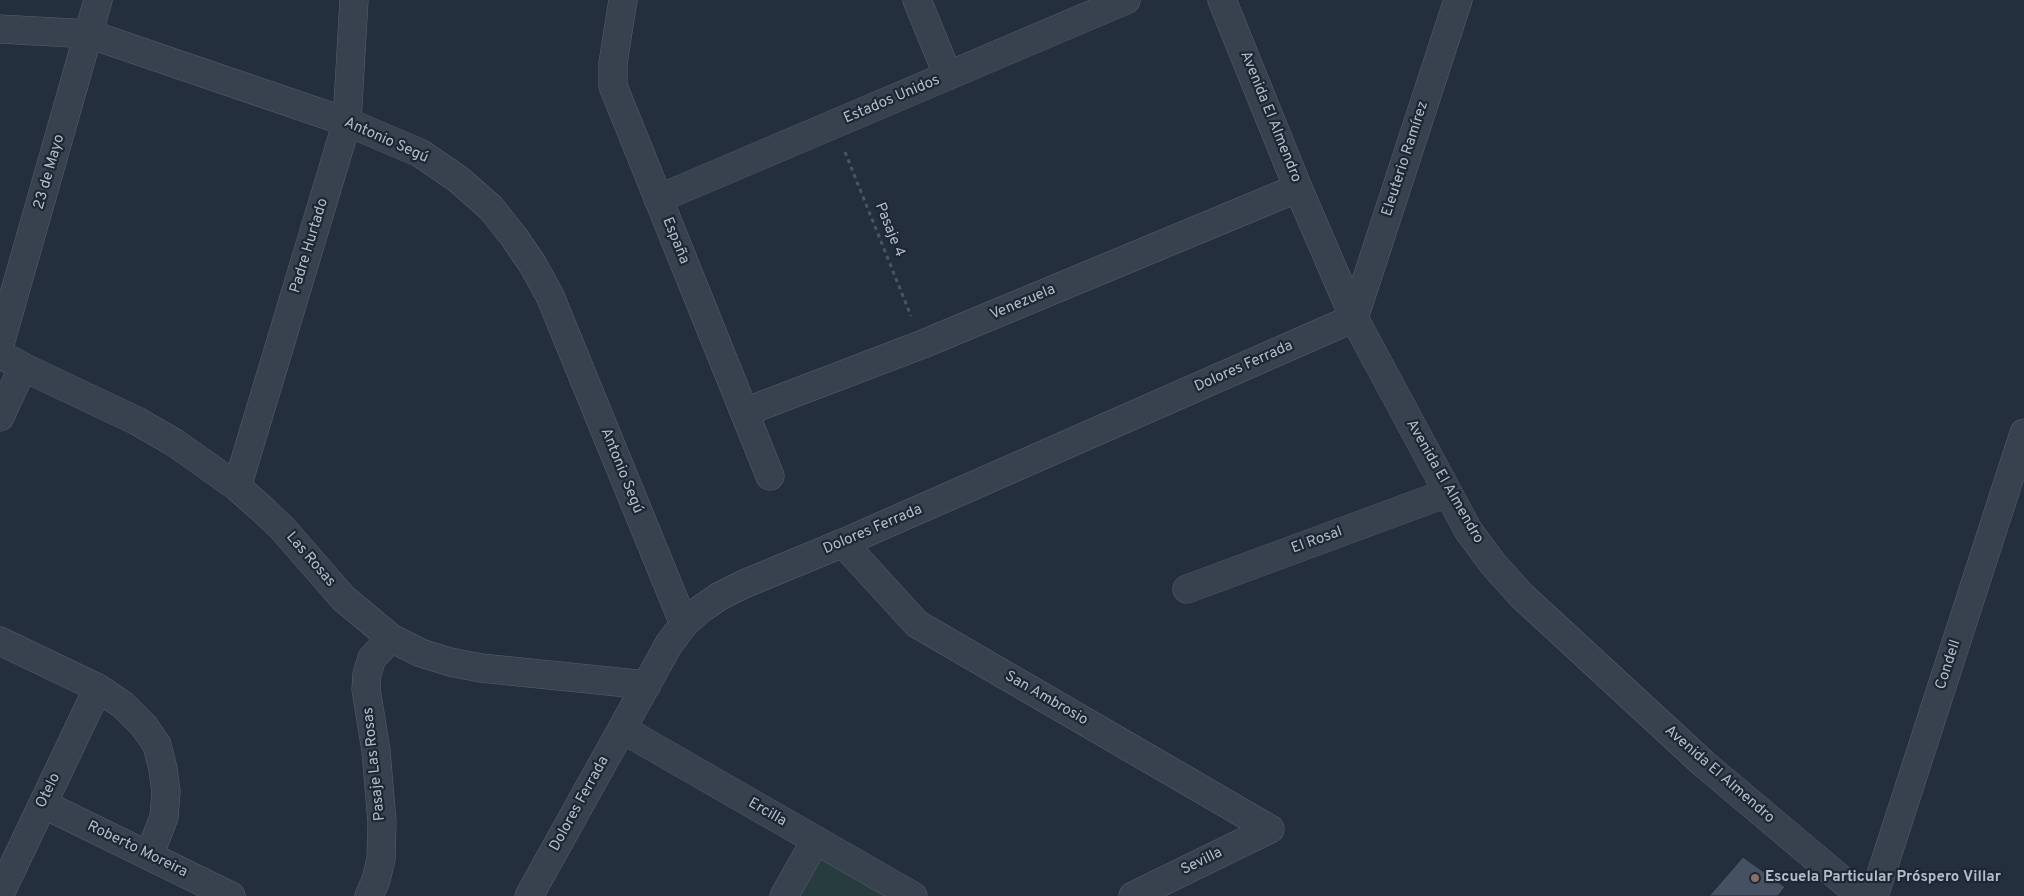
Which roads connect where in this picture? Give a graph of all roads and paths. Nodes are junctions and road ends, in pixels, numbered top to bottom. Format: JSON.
{"nodes":[{"id":1,"x":98,"y":0,"type":"edge"},
{"id":2,"x":354,"y":0,"type":"edge"},
{"id":3,"x":623,"y":0,"type":"edge"},
{"id":4,"x":917,"y":0,"type":"edge"},
{"id":5,"x":1126,"y":0,"type":"edge"},
{"id":6,"x":1222,"y":0,"type":"edge"},
{"id":7,"x":1458,"y":0,"type":"edge"},
{"id":8,"x":0,"y":29,"type":"edge"},
{"id":9,"x":90,"y":34,"type":"junction"},
{"id":10,"x":948,"y":76,"type":"junction"},
{"id":11,"x":347,"y":122,"type":"junction"},
{"id":12,"x":834,"y":125,"type":"junction"},
{"id":13,"x":1298,"y":188,"type":"junction"},
{"id":14,"x":658,"y":199,"type":"junction"},
{"id":15,"x":1354,"y":318,"type":"junction"},
{"id":16,"x":0,"y":344,"type":"edge"},
{"id":17,"x":923,"y":344,"type":"junction"},
{"id":18,"x":12,"y":360,"type":"edge"},
{"id":19,"x":745,"y":412,"type":"junction"},
{"id":20,"x":0,"y":417,"type":"edge"},
{"id":21,"x":2024,"y":433,"type":"edge"},
{"id":22,"x":770,"y":476,"type":"dead end"},
{"id":23,"x":237,"y":487,"type":"junction"},
{"id":24,"x":1448,"y":493,"type":"junction"},
{"id":25,"x":843,"y":543,"type":"junction"},
{"id":26,"x":1187,"y":589,"type":"dead end"},
{"id":27,"x":684,"y":624,"type":"junction"},
{"id":28,"x":391,"y":638,"type":"junction"},
{"id":29,"x":0,"y":642,"type":"edge"},
{"id":30,"x":647,"y":685,"type":"junction"},
{"id":31,"x":98,"y":688,"type":"junction"},
{"id":32,"x":622,"y":729,"type":"junction"},
{"id":33,"x":43,"y":804,"type":"junction"},
{"id":34,"x":1270,"y":829,"type":"joint"},
{"id":35,"x":815,"y":841,"type":"junction"},
{"id":36,"x":149,"y":856,"type":"junction"},
{"id":37,"x":0,"y":894,"type":"edge"},
{"id":38,"x":231,"y":896,"type":"edge"},
{"id":39,"x":368,"y":896,"type":"edge"},
{"id":40,"x":529,"y":896,"type":"edge"},
{"id":41,"x":784,"y":896,"type":"edge"},
{"id":42,"x":913,"y":896,"type":"edge"},
{"id":43,"x":1134,"y":896,"type":"edge"},
{"id":44,"x":1861,"y":896,"type":"edge"},
{"id":45,"x":1874,"y":896,"type":"edge"}],
"edges":[{"from":1,"to":9,"type":"street","name":"23 de Mayo"},
{"from":2,"to":11,"type":"street","name":"Padre Hurtado"},
{"from":3,"to":14,"type":"street","name":"España"},
{"from":4,"to":10,"type":"street"},
{"from":5,"to":10,"type":"street","name":"Estados Unidos"},
{"from":6,"to":13,"type":"street","name":"Avenida El Almendro"},
{"from":7,"to":15,"type":"street","name":"Eleuterio Ramírez"},
{"from":8,"to":9,"type":"street","name":"Antonio Segú"},
{"from":9,"to":11,"type":"street","name":"Antonio Segú"},
{"from":9,"to":16,"type":"street","name":"23 de Mayo"},
{"from":10,"to":12,"type":"street","name":"Estados Unidos"},
{"from":11,"to":23,"type":"street","name":"Padre Hurtado"},
{"from":11,"to":27,"type":"street","name":"Antonio Segú"},
{"from":12,"to":14,"type":"street","name":"Estados Unidos"},
{"from":12,"to":17,"type":"path","name":"Pasaje 4"},
{"from":13,"to":15,"type":"street","name":"Avenida El Almendro"},
{"from":13,"to":17,"type":"street","name":"Venezuela"},
{"from":14,"to":19,"type":"street","name":"España"},
{"from":15,"to":24,"type":"street","name":"Avenida El Almendro"},
{"from":15,"to":25,"type":"street","name":"Dolores Ferrada"},
{"from":17,"to":19,"type":"street","name":"Venezuela"},
{"from":18,"to":20,"type":"street"},
{"from":18,"to":23,"type":"street","name":"Las Rosas"},
{"from":19,"to":22,"type":"street","name":"España"},
{"from":21,"to":45,"type":"street","name":"Condell"},
{"from":23,"to":28,"type":"street","name":"Las Rosas"},
{"from":24,"to":26,"type":"street","name":"El Rosal"},
{"from":24,"to":44,"type":"street","name":"Avenida El Almendro"},
{"from":25,"to":27,"type":"street","name":"Dolores Ferrada"},
{"from":25,"to":34,"type":"street","name":"San Ambrosio"},
{"from":27,"to":30,"type":"street","name":"Dolores Ferrada"},
{"from":28,"to":30,"type":"street","name":"Las Rosas"},
{"from":28,"to":39,"type":"street","name":"Pasaje Las Rosas"},
{"from":29,"to":31,"type":"street"},
{"from":30,"to":32,"type":"street","name":"Dolores Ferrada"},
{"from":31,"to":33,"type":"street","name":"Otelo"},
{"from":31,"to":36,"type":"street"},
{"from":32,"to":35,"type":"street","name":"Ercilla"},
{"from":32,"to":40,"type":"street","name":"Dolores Ferrada"},
{"from":33,"to":36,"type":"street","name":"Roberto Moreira"},
{"from":33,"to":37,"type":"street","name":"Otelo"},
{"from":34,"to":43,"type":"street","name":"Sevilla"},
{"from":35,"to":41,"type":"street"},
{"from":35,"to":42,"type":"street","name":"Ercilla"},
{"from":36,"to":38,"type":"street","name":"Roberto Moreira"}]}
